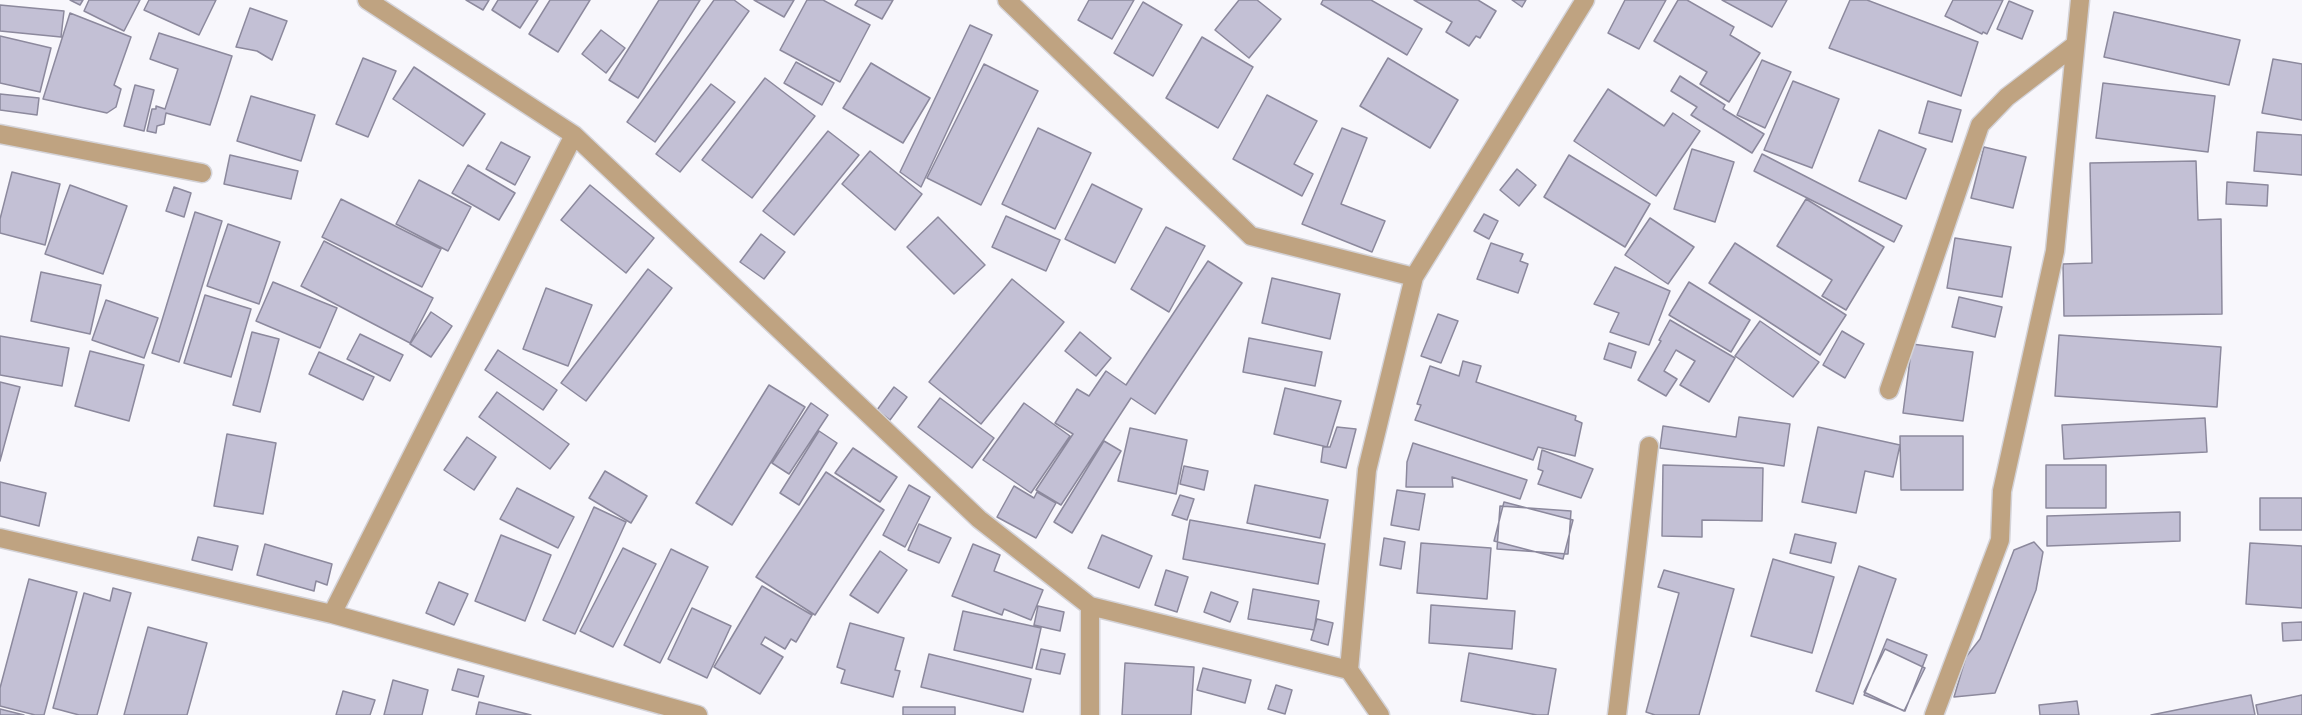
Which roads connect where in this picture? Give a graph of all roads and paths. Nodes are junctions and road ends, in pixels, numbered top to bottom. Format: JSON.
{"nodes":[{"id":1,"x":367,"y":0,"type":"edge"},
{"id":2,"x":1007,"y":0,"type":"edge"},
{"id":3,"x":1585,"y":0,"type":"edge"},
{"id":4,"x":2080,"y":0,"type":"edge"},
{"id":5,"x":2075,"y":45,"type":"junction"},
{"id":6,"x":0,"y":134,"type":"edge"},
{"id":7,"x":574,"y":135,"type":"junction"},
{"id":8,"x":202,"y":173,"type":"dead end"},
{"id":9,"x":1414,"y":276,"type":"junction"},
{"id":10,"x":1889,"y":390,"type":"dead end"},
{"id":11,"x":1649,"y":446,"type":"dead end"},
{"id":12,"x":0,"y":538,"type":"edge"},
{"id":13,"x":1090,"y":606,"type":"junction"},
{"id":14,"x":332,"y":614,"type":"junction"},
{"id":15,"x":1349,"y":670,"type":"junction"},
{"id":16,"x":698,"y":715,"type":"edge"},
{"id":17,"x":1090,"y":715,"type":"edge"},
{"id":18,"x":1380,"y":715,"type":"edge"},
{"id":19,"x":1617,"y":715,"type":"edge"},
{"id":20,"x":1934,"y":715,"type":"edge"}],
"edges":[{"from":1,"to":7,"type":"street"},
{"from":2,"to":9,"type":"street"},
{"from":3,"to":9,"type":"street"},
{"from":4,"to":5,"type":"street"},
{"from":5,"to":10,"type":"street"},
{"from":5,"to":20,"type":"street"},
{"from":6,"to":8,"type":"street"},
{"from":7,"to":13,"type":"street"},
{"from":7,"to":14,"type":"street"},
{"from":9,"to":15,"type":"street"},
{"from":11,"to":19,"type":"street"},
{"from":12,"to":14,"type":"street"},
{"from":13,"to":15,"type":"street"},
{"from":13,"to":17,"type":"street"},
{"from":14,"to":16,"type":"street"},
{"from":15,"to":18,"type":"street"}]}
